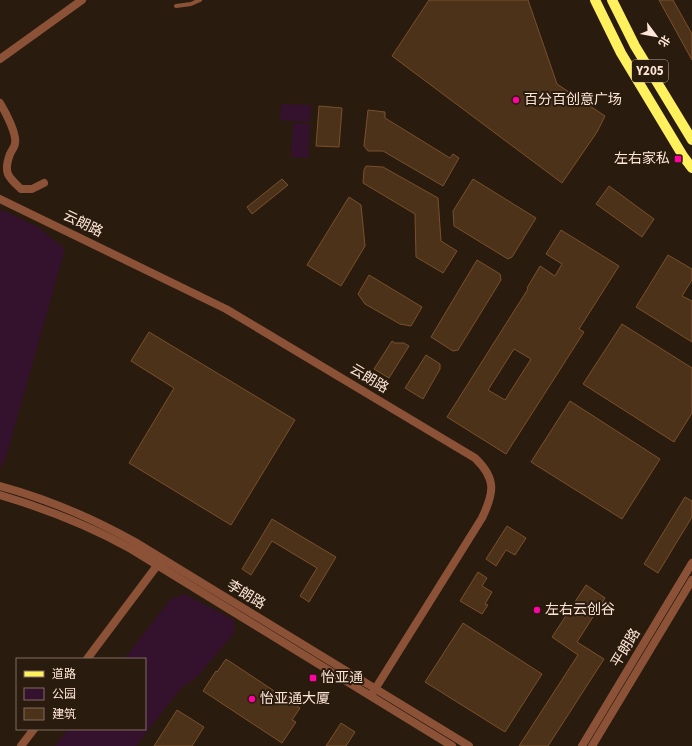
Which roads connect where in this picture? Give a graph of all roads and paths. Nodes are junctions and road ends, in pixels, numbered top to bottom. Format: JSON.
{"nodes":[{"id":1,"x":82,"y":0,"type":"edge"},
{"id":2,"x":200,"y":0,"type":"edge"},
{"id":3,"x":595,"y":0,"type":"edge"},
{"id":4,"x":612,"y":0,"type":"edge"},
{"id":5,"x":176,"y":6,"type":"dead end"},
{"id":6,"x":0,"y":59,"type":"edge"},
{"id":7,"x":0,"y":103,"type":"edge"},
{"id":8,"x":691,"y":134,"type":"edge"},
{"id":9,"x":692,"y":168,"type":"edge"},
{"id":10,"x":44,"y":183,"type":"dead end"},
{"id":11,"x":0,"y":199,"type":"edge"},
{"id":12,"x":0,"y":486,"type":"edge"},
{"id":13,"x":0,"y":495,"type":"edge"},
{"id":14,"x":160,"y":562,"type":"junction"},
{"id":15,"x":692,"y":563,"type":"edge"},
{"id":16,"x":692,"y":580,"type":"edge"},
{"id":17,"x":88,"y":658,"type":"edge"},
{"id":18,"x":376,"y":689,"type":"junction"},
{"id":19,"x":371,"y":696,"type":"junction"},
{"id":20,"x":33,"y":730,"type":"edge"},
{"id":21,"x":21,"y":746,"type":"edge"},
{"id":22,"x":452,"y":746,"type":"edge"},
{"id":23,"x":469,"y":746,"type":"edge"},
{"id":24,"x":582,"y":746,"type":"edge"},
{"id":25,"x":592,"y":746,"type":"edge"}],
"edges":[{"from":1,"to":6,"type":"street"},
{"from":2,"to":5,"type":"lane"},
{"from":3,"to":9,"type":"main road","number":"Y205"},
{"from":4,"to":8,"type":"main road","number":"Y205"},
{"from":7,"to":10,"type":"street"},
{"from":11,"to":18,"type":"street","name":"云朗路"},
{"from":12,"to":14,"type":"street","name":"李朗路"},
{"from":13,"to":14,"type":"street","name":"李朗路"},
{"from":14,"to":17,"type":"street"},
{"from":14,"to":18,"type":"street","name":"李朗路"},
{"from":14,"to":19,"type":"street","name":"李朗路"},
{"from":15,"to":24,"type":"street","name":"平朗路"},
{"from":16,"to":25,"type":"street","name":"平朗路"},
{"from":18,"to":19,"type":"street","name":"云朗路"},
{"from":18,"to":23,"type":"street","name":"李朗路"},
{"from":19,"to":22,"type":"street","name":"李朗路"},
{"from":20,"to":21,"type":"street"}]}
